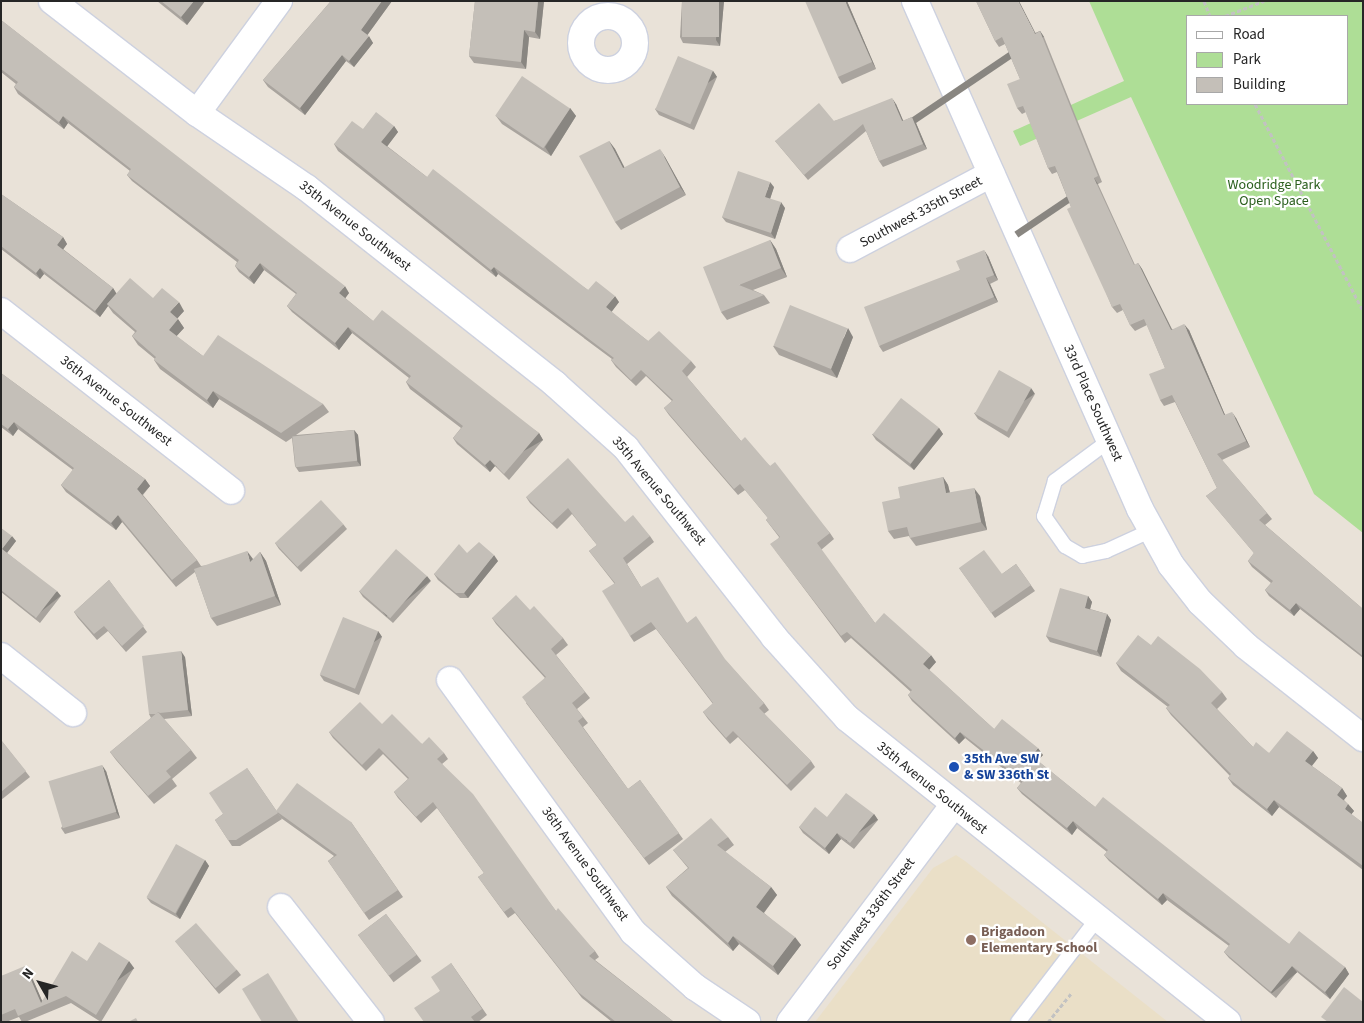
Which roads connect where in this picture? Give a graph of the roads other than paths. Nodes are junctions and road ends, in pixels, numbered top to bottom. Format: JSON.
{"nodes":[{"id":1,"x":52,"y":1,"type":"edge"},
{"id":2,"x":279,"y":1,"type":"edge"},
{"id":3,"x":915,"y":1,"type":"edge"},
{"id":4,"x":197,"y":113,"type":"junction"},
{"id":5,"x":991,"y":174,"type":"junction"},
{"id":6,"x":850,"y":249,"type":"dead end"},
{"id":7,"x":1,"y":311,"type":"edge"},
{"id":8,"x":1110,"y":440,"type":"junction"},
{"id":9,"x":231,"y":491,"type":"dead end"},
{"id":10,"x":1152,"y":530,"type":"junction"},
{"id":11,"x":1,"y":656,"type":"edge"},
{"id":12,"x":450,"y":680,"type":"dead end"},
{"id":13,"x":73,"y":713,"type":"dead end"},
{"id":14,"x":1363,"y":738,"type":"edge"},
{"id":15,"x":953,"y":806,"type":"junction"},
{"id":16,"x":281,"y":907,"type":"dead end"},
{"id":17,"x":1097,"y":919,"type":"junction"},
{"id":18,"x":370,"y":1022,"type":"edge"},
{"id":19,"x":748,"y":1022,"type":"edge"},
{"id":20,"x":790,"y":1022,"type":"edge"},
{"id":21,"x":1018,"y":1022,"type":"edge"},
{"id":22,"x":1228,"y":1022,"type":"edge"}],
"edges":[{"from":1,"to":4,"type":"street","name":"35th Avenue Southwest"},
{"from":2,"to":4,"type":"street"},
{"from":3,"to":5,"type":"street","name":"33rd Place Southwest"},
{"from":4,"to":15,"type":"street","name":"35th Avenue Southwest"},
{"from":5,"to":6,"type":"street","name":"Southwest 335th Street"},
{"from":5,"to":8,"type":"street","name":"33rd Place Southwest"},
{"from":7,"to":9,"type":"street","name":"36th Avenue Southwest"},
{"from":8,"to":10,"type":"street","name":"33rd Place Southwest"},
{"from":8,"to":10,"type":"lane"},
{"from":10,"to":14,"type":"street","name":"33rd Place Southwest"},
{"from":11,"to":13,"type":"street"},
{"from":12,"to":19,"type":"street","name":"36th Avenue Southwest"},
{"from":15,"to":17,"type":"street","name":"35th Avenue Southwest"},
{"from":15,"to":20,"type":"street","name":"Southwest 336th Street"},
{"from":16,"to":18,"type":"street"},
{"from":17,"to":21,"type":"lane"},
{"from":17,"to":22,"type":"street","name":"35th Avenue Southwest"}]}
